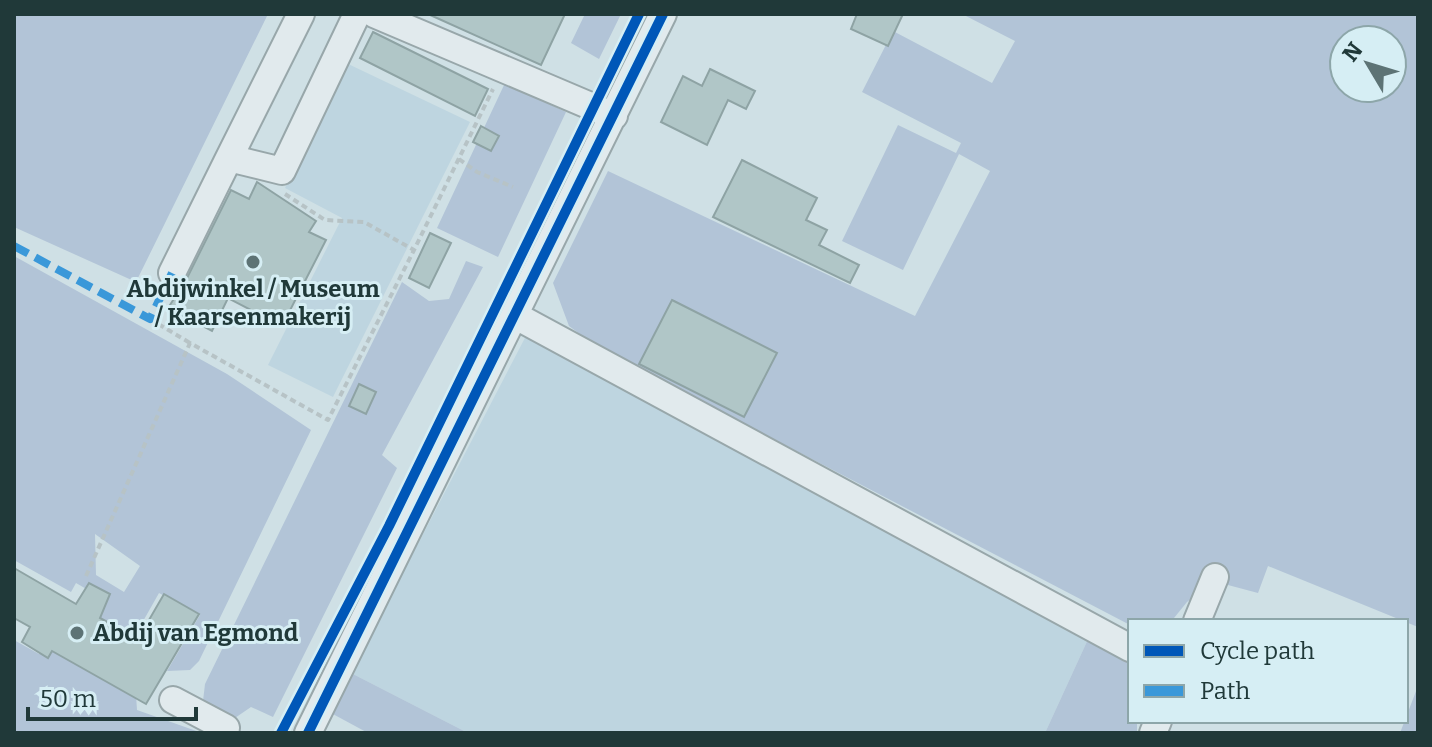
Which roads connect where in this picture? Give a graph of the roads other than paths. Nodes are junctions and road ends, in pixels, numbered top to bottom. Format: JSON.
{"nodes":[{"id":1,"x":301,"y":14,"type":"edge"},
{"id":2,"x":357,"y":14,"type":"edge"},
{"id":3,"x":374,"y":14,"type":"edge"},
{"id":4,"x":663,"y":14,"type":"edge"},
{"id":5,"x":614,"y":116,"type":"junction"},
{"id":6,"x":229,"y":158,"type":"junction"},
{"id":7,"x":172,"y":273,"type":"dead end"},
{"id":8,"x":516,"y":316,"type":"junction"},
{"id":9,"x":1215,"y":577,"type":"dead end"},
{"id":10,"x":1198,"y":619,"type":"edge"},
{"id":11,"x":1128,"y":647,"type":"edge"},
{"id":12,"x":173,"y":700,"type":"dead end"},
{"id":13,"x":226,"y":728,"type":"dead end"},
{"id":14,"x":308,"y":733,"type":"edge"}],
"edges":[{"from":1,"to":6,"type":"street"},
{"from":2,"to":6,"type":"street"},
{"from":3,"to":5,"type":"street"},
{"from":4,"to":5,"type":"street"},
{"from":5,"to":8,"type":"street"},
{"from":6,"to":7,"type":"street"},
{"from":8,"to":11,"type":"street"},
{"from":8,"to":14,"type":"street"},
{"from":9,"to":10,"type":"street"},
{"from":12,"to":13,"type":"street"}]}
